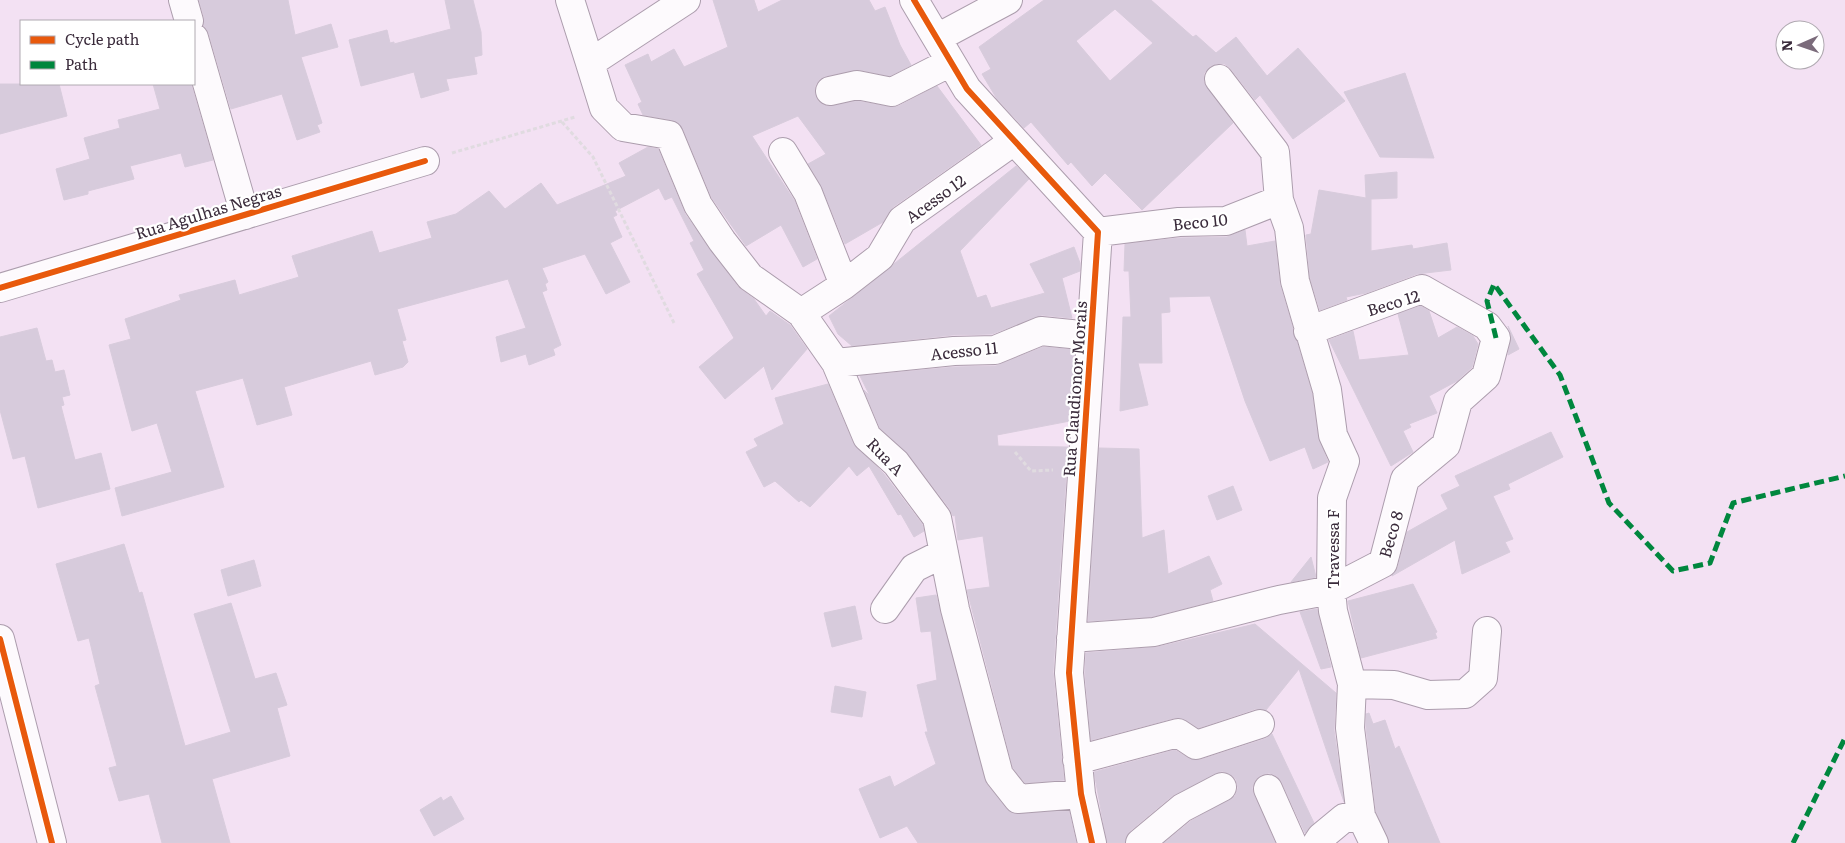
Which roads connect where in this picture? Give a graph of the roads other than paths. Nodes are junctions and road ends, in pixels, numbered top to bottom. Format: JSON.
{"nodes":[{"id":1,"x":183,"y":0,"type":"edge"},
{"id":2,"x":570,"y":0,"type":"edge"},
{"id":3,"x":686,"y":0,"type":"edge"},
{"id":4,"x":914,"y":0,"type":"edge"},
{"id":5,"x":1008,"y":0,"type":"edge"},
{"id":6,"x":189,"y":20,"type":"edge"},
{"id":7,"x":937,"y":38,"type":"junction"},
{"id":8,"x":195,"y":41,"type":"edge"},
{"id":9,"x":951,"y":62,"type":"junction"},
{"id":10,"x":590,"y":63,"type":"junction"},
{"id":11,"x":1219,"y":79,"type":"dead end"},
{"id":12,"x":830,"y":91,"type":"dead end"},
{"id":13,"x":1014,"y":140,"type":"junction"},
{"id":14,"x":784,"y":152,"type":"dead end"},
{"id":15,"x":425,"y":161,"type":"road end"},
{"id":16,"x":1279,"y":200,"type":"junction"},
{"id":17,"x":245,"y":215,"type":"junction"},
{"id":18,"x":1098,"y":232,"type":"junction"},
{"id":19,"x":844,"y":285,"type":"junction"},
{"id":20,"x":0,"y":288,"type":"edge"},
{"id":21,"x":801,"y":313,"type":"junction"},
{"id":22,"x":1308,"y":331,"type":"junction"},
{"id":23,"x":1091,"y":336,"type":"junction"},
{"id":24,"x":1496,"y":338,"type":"joint"},
{"id":25,"x":836,"y":364,"type":"junction"},
{"id":26,"x":944,"y":553,"type":"junction"},
{"id":27,"x":1331,"y":590,"type":"junction"},
{"id":28,"x":885,"y":609,"type":"dead end"},
{"id":29,"x":1486,"y":631,"type":"dead end"},
{"id":30,"x":1071,"y":638,"type":"junction"},
{"id":31,"x":0,"y":639,"type":"edge"},
{"id":32,"x":1352,"y":684,"type":"junction"},
{"id":33,"x":1260,"y":724,"type":"dead end"},
{"id":34,"x":1078,"y":760,"type":"junction"},
{"id":35,"x":1222,"y":787,"type":"dead end"},
{"id":36,"x":1268,"y":789,"type":"dead end"},
{"id":37,"x":1081,"y":794,"type":"junction"},
{"id":38,"x":1361,"y":816,"type":"junction"},
{"id":39,"x":52,"y":843,"type":"edge"},
{"id":40,"x":1092,"y":843,"type":"edge"},
{"id":41,"x":1140,"y":843,"type":"edge"},
{"id":42,"x":1292,"y":843,"type":"edge"},
{"id":43,"x":1317,"y":843,"type":"edge"},
{"id":44,"x":1374,"y":843,"type":"edge"}],
"edges":[{"from":1,"to":6,"type":"street"},
{"from":2,"to":10,"type":"street"},
{"from":3,"to":10,"type":"street"},
{"from":4,"to":7,"type":"street"},
{"from":5,"to":7,"type":"street"},
{"from":7,"to":9,"type":"street"},
{"from":8,"to":17,"type":"street"},
{"from":9,"to":12,"type":"street"},
{"from":9,"to":13,"type":"street"},
{"from":10,"to":21,"type":"street","name":"Rua A"},
{"from":11,"to":16,"type":"street"},
{"from":13,"to":18,"type":"street"},
{"from":13,"to":19,"type":"street","name":"Acesso 12"},
{"from":14,"to":19,"type":"street"},
{"from":15,"to":17,"type":"street","name":"Rua Agulhas Negras"},
{"from":16,"to":18,"type":"street","name":"Beco 10"},
{"from":16,"to":22,"type":"street","name":"Travessa F"},
{"from":17,"to":20,"type":"street","name":"Rua Agulhas Negras"},
{"from":18,"to":23,"type":"street","name":"Rua Claudionor Morais"},
{"from":19,"to":21,"type":"street","name":"Acesso 12"},
{"from":21,"to":25,"type":"street","name":"Rua A"},
{"from":22,"to":24,"type":"street","name":"Beco 12"},
{"from":22,"to":27,"type":"street","name":"Travessa F"},
{"from":23,"to":25,"type":"street","name":"Acesso 11"},
{"from":23,"to":30,"type":"street","name":"Rua Claudionor Morais"},
{"from":24,"to":27,"type":"street","name":"Beco 8"},
{"from":25,"to":26,"type":"street","name":"Rua A"},
{"from":26,"to":28,"type":"street"},
{"from":26,"to":37,"type":"street","name":"Rua A"},
{"from":27,"to":30,"type":"street","name":"Beco 8"},
{"from":27,"to":32,"type":"street","name":"Travessa F"},
{"from":29,"to":32,"type":"street"},
{"from":30,"to":34,"type":"street","name":"Rua Claudionor Morais"},
{"from":31,"to":39,"type":"street"},
{"from":32,"to":38,"type":"street","name":"Travessa F"},
{"from":33,"to":34,"type":"street"},
{"from":34,"to":37,"type":"street","name":"Rua Claudionor Morais"},
{"from":35,"to":41,"type":"street"},
{"from":36,"to":42,"type":"street"},
{"from":37,"to":40,"type":"street","name":"Rua Claudionor Morais"},
{"from":38,"to":43,"type":"street"},
{"from":38,"to":44,"type":"street","name":"Travessa F"}]}
